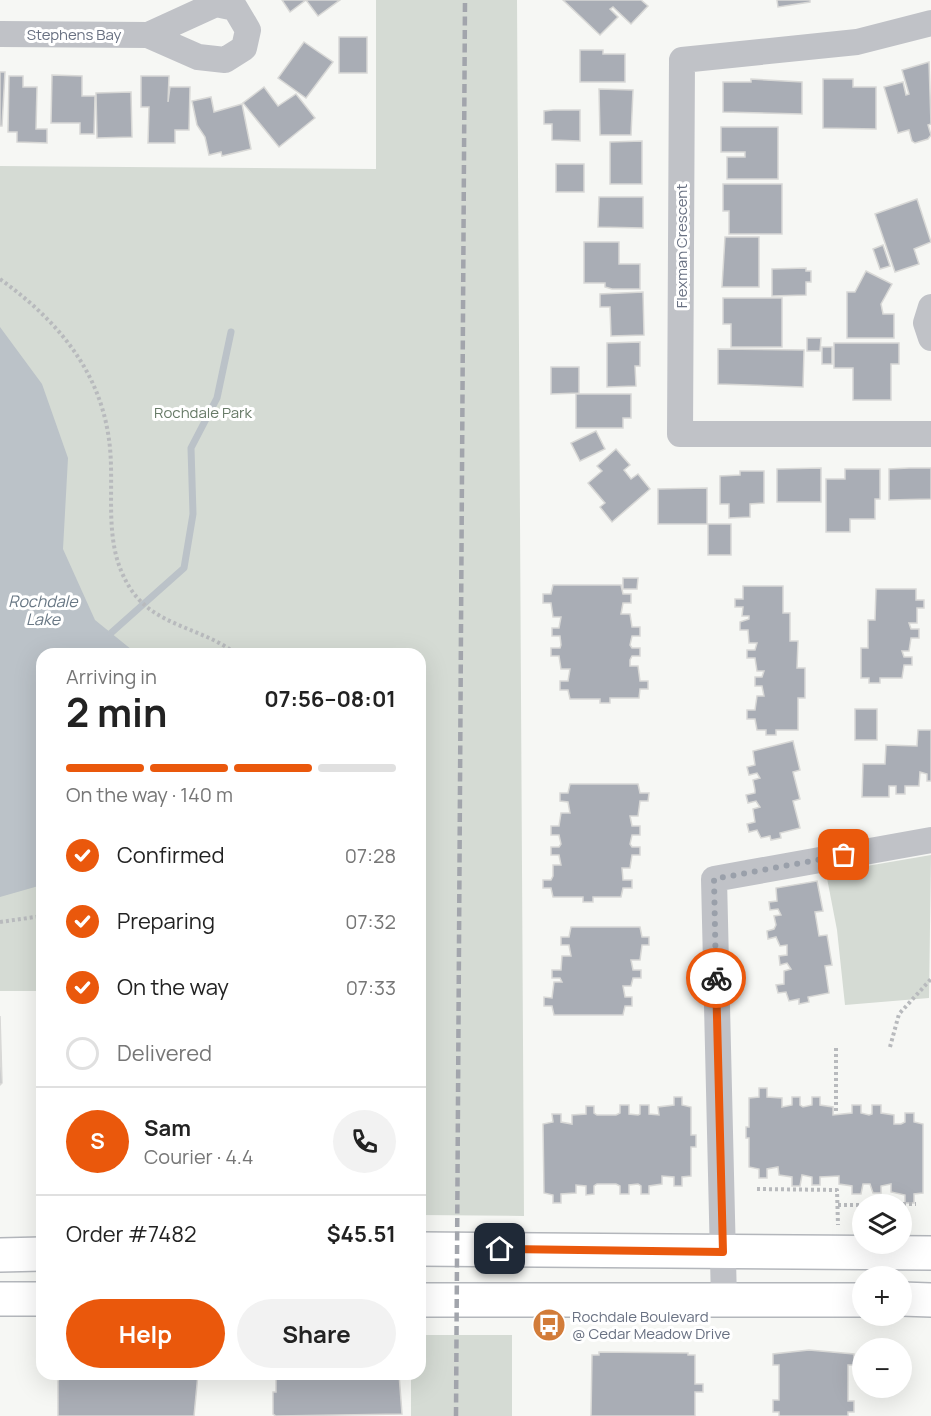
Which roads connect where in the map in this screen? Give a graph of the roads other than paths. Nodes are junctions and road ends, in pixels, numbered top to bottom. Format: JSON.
{"nodes":[{"id":1,"x":931,"y":23,"type":"edge"},
{"id":2,"x":0,"y":34,"type":"edge"},
{"id":3,"x":148,"y":35,"type":"dead end"},
{"id":4,"x":931,"y":307,"type":"edge"},
{"id":5,"x":931,"y":338,"type":"edge"},
{"id":6,"x":931,"y":434,"type":"edge"},
{"id":7,"x":931,"y":840,"type":"edge"},
{"id":8,"x":426,"y":1249,"type":"edge"},
{"id":9,"x":723,"y":1252,"type":"junction"},
{"id":10,"x":36,"y":1254,"type":"edge"},
{"id":11,"x":931,"y":1254,"type":"edge"},
{"id":12,"x":0,"y":1255,"type":"edge"},
{"id":13,"x":0,"y":1299,"type":"edge"},
{"id":14,"x":36,"y":1299,"type":"edge"},
{"id":15,"x":912,"y":1299,"type":"edge"},
{"id":16,"x":426,"y":1300,"type":"edge"},
{"id":17,"x":852,"y":1300,"type":"edge"},
{"id":18,"x":931,"y":1300,"type":"edge"},
{"id":19,"x":724,"y":1301,"type":"junction"}],
"edges":[{"from":1,"to":6,"type":"street","name":"Flexman Crescent"},
{"from":2,"to":3,"type":"street","name":"Stephens Bay"},
{"from":4,"to":5,"type":"street"},
{"from":7,"to":9,"type":"street"},
{"from":8,"to":9,"type":"main road"},
{"from":9,"to":11,"type":"main road"},
{"from":9,"to":19,"type":"street"},
{"from":10,"to":12,"type":"main road"},
{"from":13,"to":14,"type":"main road"},
{"from":15,"to":18,"type":"main road"},
{"from":16,"to":19,"type":"main road"},
{"from":17,"to":19,"type":"main road"}]}
